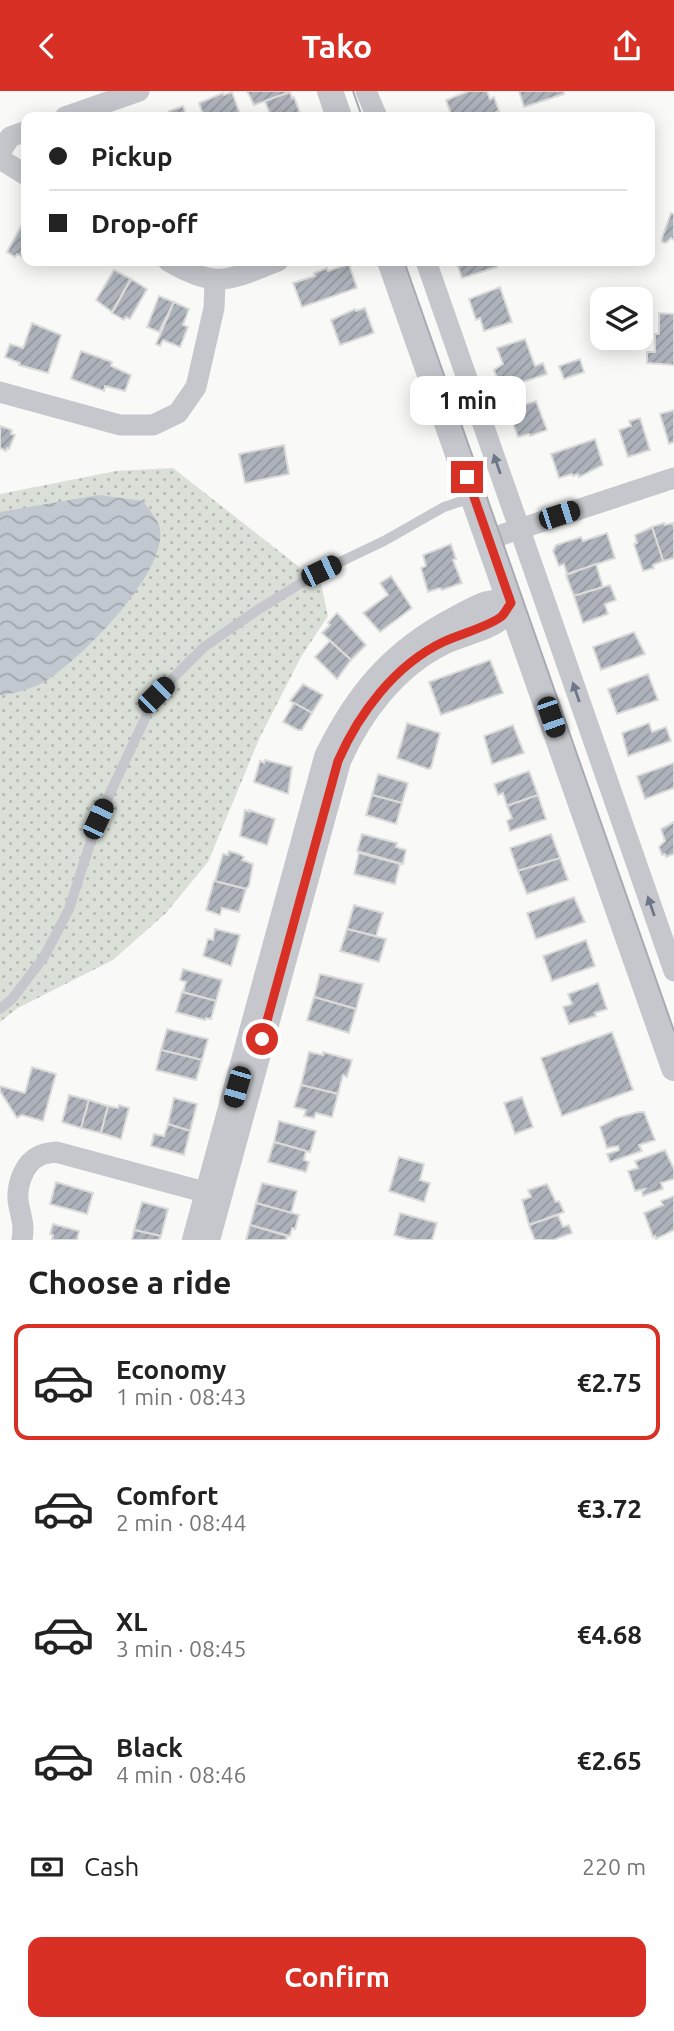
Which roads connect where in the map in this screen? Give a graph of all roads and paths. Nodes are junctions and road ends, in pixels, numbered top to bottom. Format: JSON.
{"nodes":[{"id":1,"x":139,"y":91,"type":"edge"},
{"id":2,"x":330,"y":91,"type":"edge"},
{"id":3,"x":368,"y":91,"type":"edge"},
{"id":4,"x":79,"y":112,"type":"edge"},
{"id":5,"x":337,"y":112,"type":"edge"},
{"id":6,"x":375,"y":112,"type":"edge"},
{"id":7,"x":21,"y":133,"type":"edge"},
{"id":8,"x":0,"y":153,"type":"edge"},
{"id":9,"x":0,"y":159,"type":"edge"},
{"id":10,"x":21,"y":172,"type":"edge"},
{"id":11,"x":177,"y":266,"type":"edge"},
{"id":12,"x":265,"y":266,"type":"edge"},
{"id":13,"x":392,"y":266,"type":"edge"},
{"id":14,"x":428,"y":266,"type":"edge"},
{"id":15,"x":215,"y":281,"type":"junction"},
{"id":16,"x":0,"y":392,"type":"edge"},
{"id":17,"x":674,"y":478,"type":"edge"},
{"id":18,"x":474,"y":497,"type":"junction"},
{"id":19,"x":519,"y":528,"type":"junction"},
{"id":20,"x":489,"y":539,"type":"junction"},
{"id":21,"x":511,"y":603,"type":"junction"},
{"id":22,"x":674,"y":971,"type":"edge"},
{"id":23,"x":0,"y":1009,"type":"edge"},
{"id":24,"x":674,"y":1068,"type":"edge"},
{"id":25,"x":213,"y":1194,"type":"junction"},
{"id":26,"x":22,"y":1240,"type":"edge"},
{"id":27,"x":195,"y":1240,"type":"edge"},
{"id":28,"x":207,"y":1240,"type":"edge"}],
"edges":[{"from":1,"to":4,"type":"street"},
{"from":2,"to":5,"type":"street"},
{"from":3,"to":6,"type":"street"},
{"from":7,"to":8,"type":"street"},
{"from":9,"to":10,"type":"street"},
{"from":11,"to":15,"type":"street"},
{"from":12,"to":15,"type":"street"},
{"from":13,"to":18,"type":"street"},
{"from":19,"to":14,"type":"street","one_way":true},
{"from":15,"to":16,"type":"street"},
{"from":17,"to":19,"type":"street"},
{"from":18,"to":20,"type":"street"},
{"from":18,"to":23,"type":"lane"},
{"from":19,"to":20,"type":"street"},
{"from":22,"to":19,"type":"street","one_way":true},
{"from":20,"to":21,"type":"street"},
{"from":21,"to":24,"type":"street"},
{"from":21,"to":25,"type":"street"},
{"from":25,"to":26,"type":"street"},
{"from":25,"to":27,"type":"street"},
{"from":25,"to":28,"type":"street"}]}
